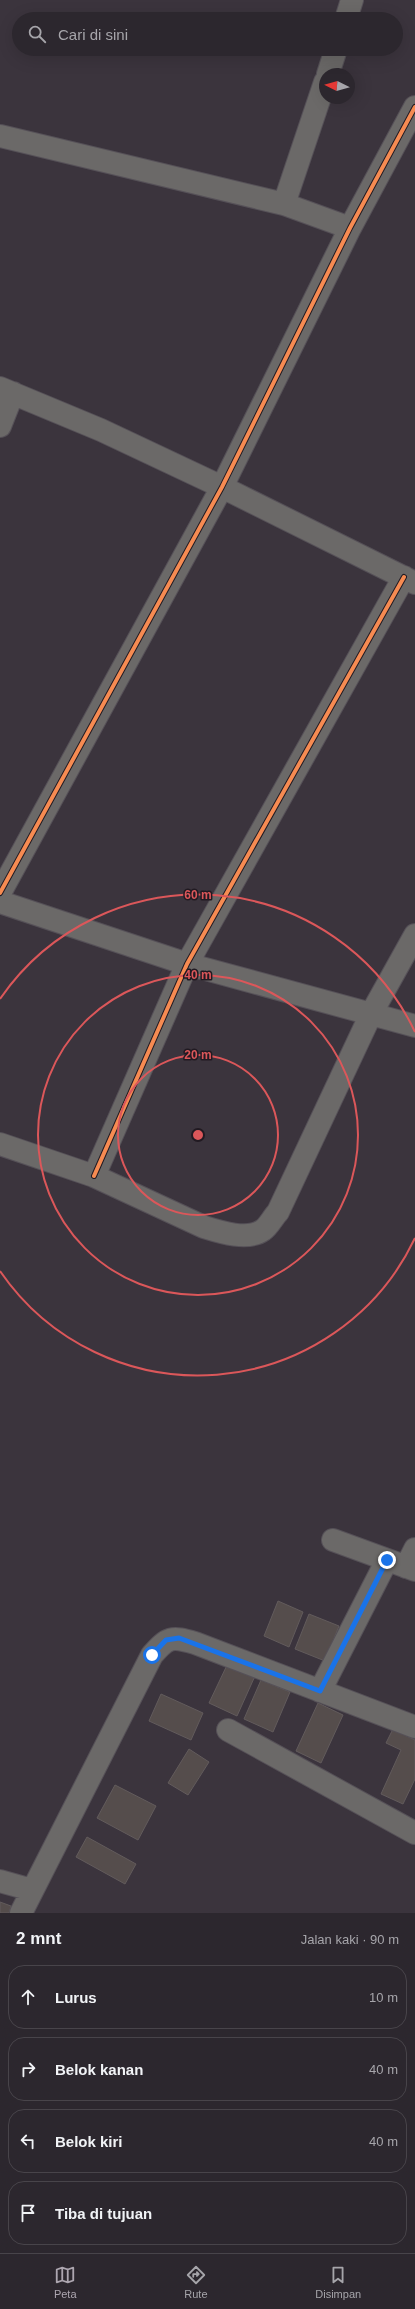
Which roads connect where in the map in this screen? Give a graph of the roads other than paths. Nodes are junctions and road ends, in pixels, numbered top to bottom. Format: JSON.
{"nodes":[{"id":1,"x":352,"y":0,"type":"edge"},
{"id":2,"x":348,"y":12,"type":"edge"},
{"id":3,"x":334,"y":56,"type":"edge"},
{"id":4,"x":330,"y":68,"type":"edge"},
{"id":5,"x":319,"y":100,"type":"edge"},
{"id":6,"x":415,"y":107,"type":"edge"},
{"id":7,"x":0,"y":136,"type":"edge"},
{"id":8,"x":284,"y":204,"type":"junction"},
{"id":9,"x":350,"y":228,"type":"junction"},
{"id":10,"x":6,"y":391,"type":"edge"},
{"id":11,"x":0,"y":426,"type":"edge"},
{"id":12,"x":222,"y":487,"type":"junction"},
{"id":13,"x":410,"y":580,"type":"edge"},
{"id":14,"x":0,"y":893,"type":"edge"},
{"id":15,"x":0,"y":902,"type":"edge"},
{"id":16,"x":415,"y":935,"type":"edge"},
{"id":17,"x":187,"y":964,"type":"junction"},
{"id":18,"x":371,"y":1014,"type":"junction"},
{"id":19,"x":415,"y":1026,"type":"edge"},
{"id":20,"x":0,"y":1144,"type":"edge"},
{"id":21,"x":94,"y":1176,"type":"junction"},
{"id":22,"x":333,"y":1540,"type":"dead end"},
{"id":23,"x":406,"y":1562,"type":"edge"},
{"id":24,"x":320,"y":1691,"type":"junction"},
{"id":25,"x":415,"y":1727,"type":"edge"},
{"id":26,"x":228,"y":1730,"type":"dead end"},
{"id":27,"x":415,"y":1833,"type":"edge"},
{"id":28,"x":0,"y":1881,"type":"edge"},
{"id":29,"x":32,"y":1890,"type":"junction"},
{"id":30,"x":21,"y":1913,"type":"edge"}],
"edges":[{"from":1,"to":2,"type":"street"},
{"from":3,"to":4,"type":"street"},
{"from":5,"to":8,"type":"street"},
{"from":6,"to":9,"type":"street"},
{"from":7,"to":8,"type":"street"},
{"from":8,"to":9,"type":"street"},
{"from":9,"to":12,"type":"street"},
{"from":10,"to":11,"type":"street"},
{"from":10,"to":12,"type":"street"},
{"from":12,"to":13,"type":"street"},
{"from":12,"to":14,"type":"street"},
{"from":13,"to":17,"type":"street"},
{"from":15,"to":17,"type":"street"},
{"from":16,"to":18,"type":"street"},
{"from":17,"to":18,"type":"street"},
{"from":17,"to":21,"type":"street"},
{"from":18,"to":19,"type":"street"},
{"from":18,"to":21,"type":"street"},
{"from":20,"to":21,"type":"street"},
{"from":22,"to":23,"type":"street"},
{"from":23,"to":24,"type":"street"},
{"from":24,"to":25,"type":"street"},
{"from":24,"to":29,"type":"street"},
{"from":26,"to":27,"type":"street"},
{"from":28,"to":29,"type":"street"},
{"from":29,"to":30,"type":"street"}]}
